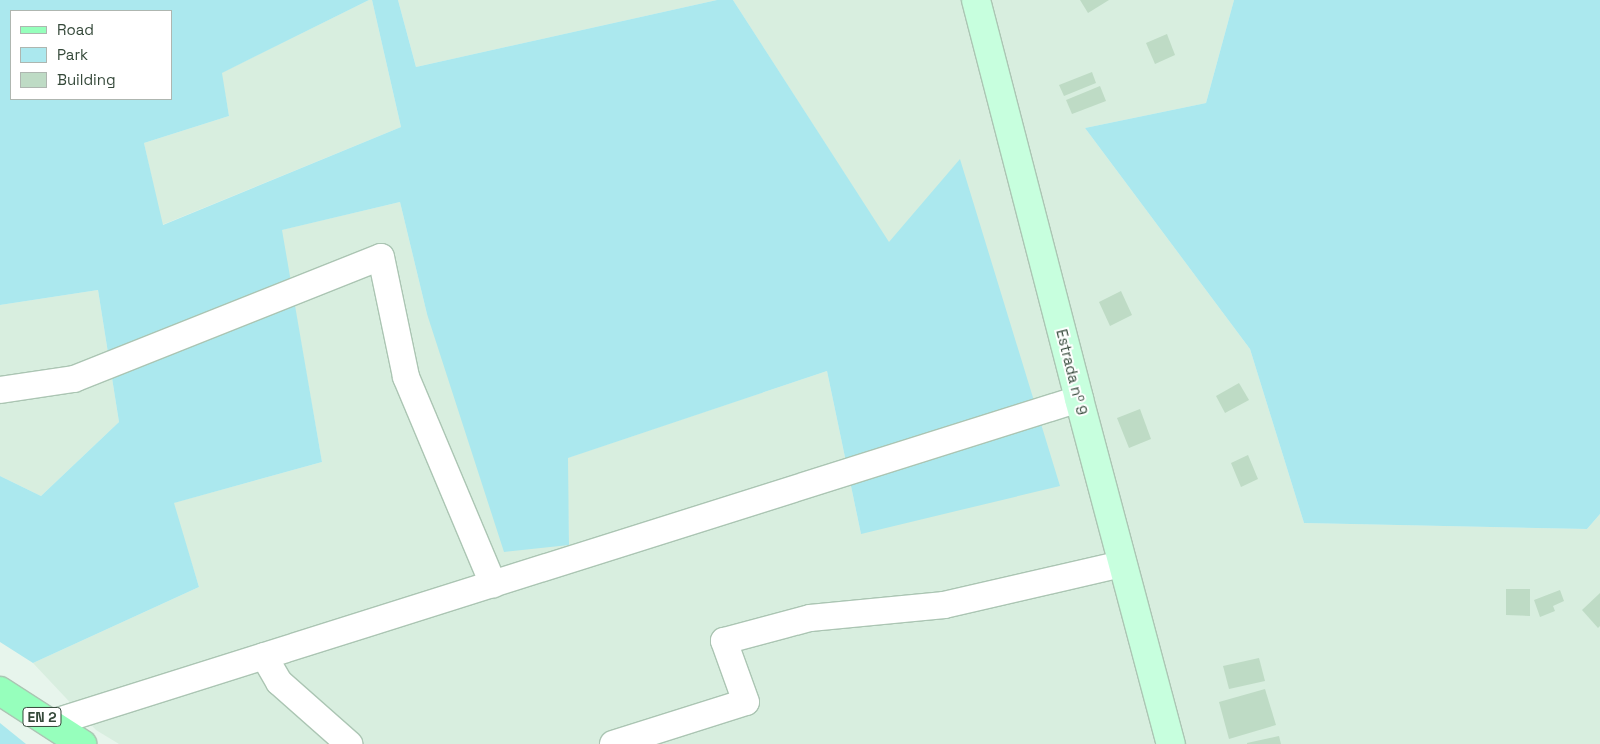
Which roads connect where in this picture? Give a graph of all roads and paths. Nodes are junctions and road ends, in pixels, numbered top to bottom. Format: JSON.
{"nodes":[{"id":1,"x":976,"y":0,"type":"edge"},
{"id":2,"x":0,"y":390,"type":"edge"},
{"id":3,"x":1079,"y":399,"type":"junction"},
{"id":4,"x":1122,"y":564,"type":"junction"},
{"id":5,"x":493,"y":584,"type":"junction"},
{"id":6,"x":264,"y":656,"type":"junction"},
{"id":7,"x":0,"y":691,"type":"edge"},
{"id":8,"x":52,"y":723,"type":"junction"},
{"id":9,"x":82,"y":744,"type":"edge"},
{"id":10,"x":349,"y":744,"type":"edge"},
{"id":11,"x":613,"y":744,"type":"edge"},
{"id":12,"x":1171,"y":744,"type":"edge"}],
"edges":[{"from":1,"to":3,"type":"main road","name":"Estrada nº 9"},
{"from":2,"to":5,"type":"street"},
{"from":3,"to":4,"type":"main road","name":"Estrada nº 9"},
{"from":3,"to":5,"type":"street"},
{"from":4,"to":11,"type":"street"},
{"from":4,"to":12,"type":"main road","name":"Estrada nº 9"},
{"from":5,"to":6,"type":"street"},
{"from":6,"to":8,"type":"street"},
{"from":6,"to":10,"type":"street"},
{"from":7,"to":8,"type":"main road","number":"EN 2"},
{"from":8,"to":9,"type":"main road","number":"EN 2"}]}
